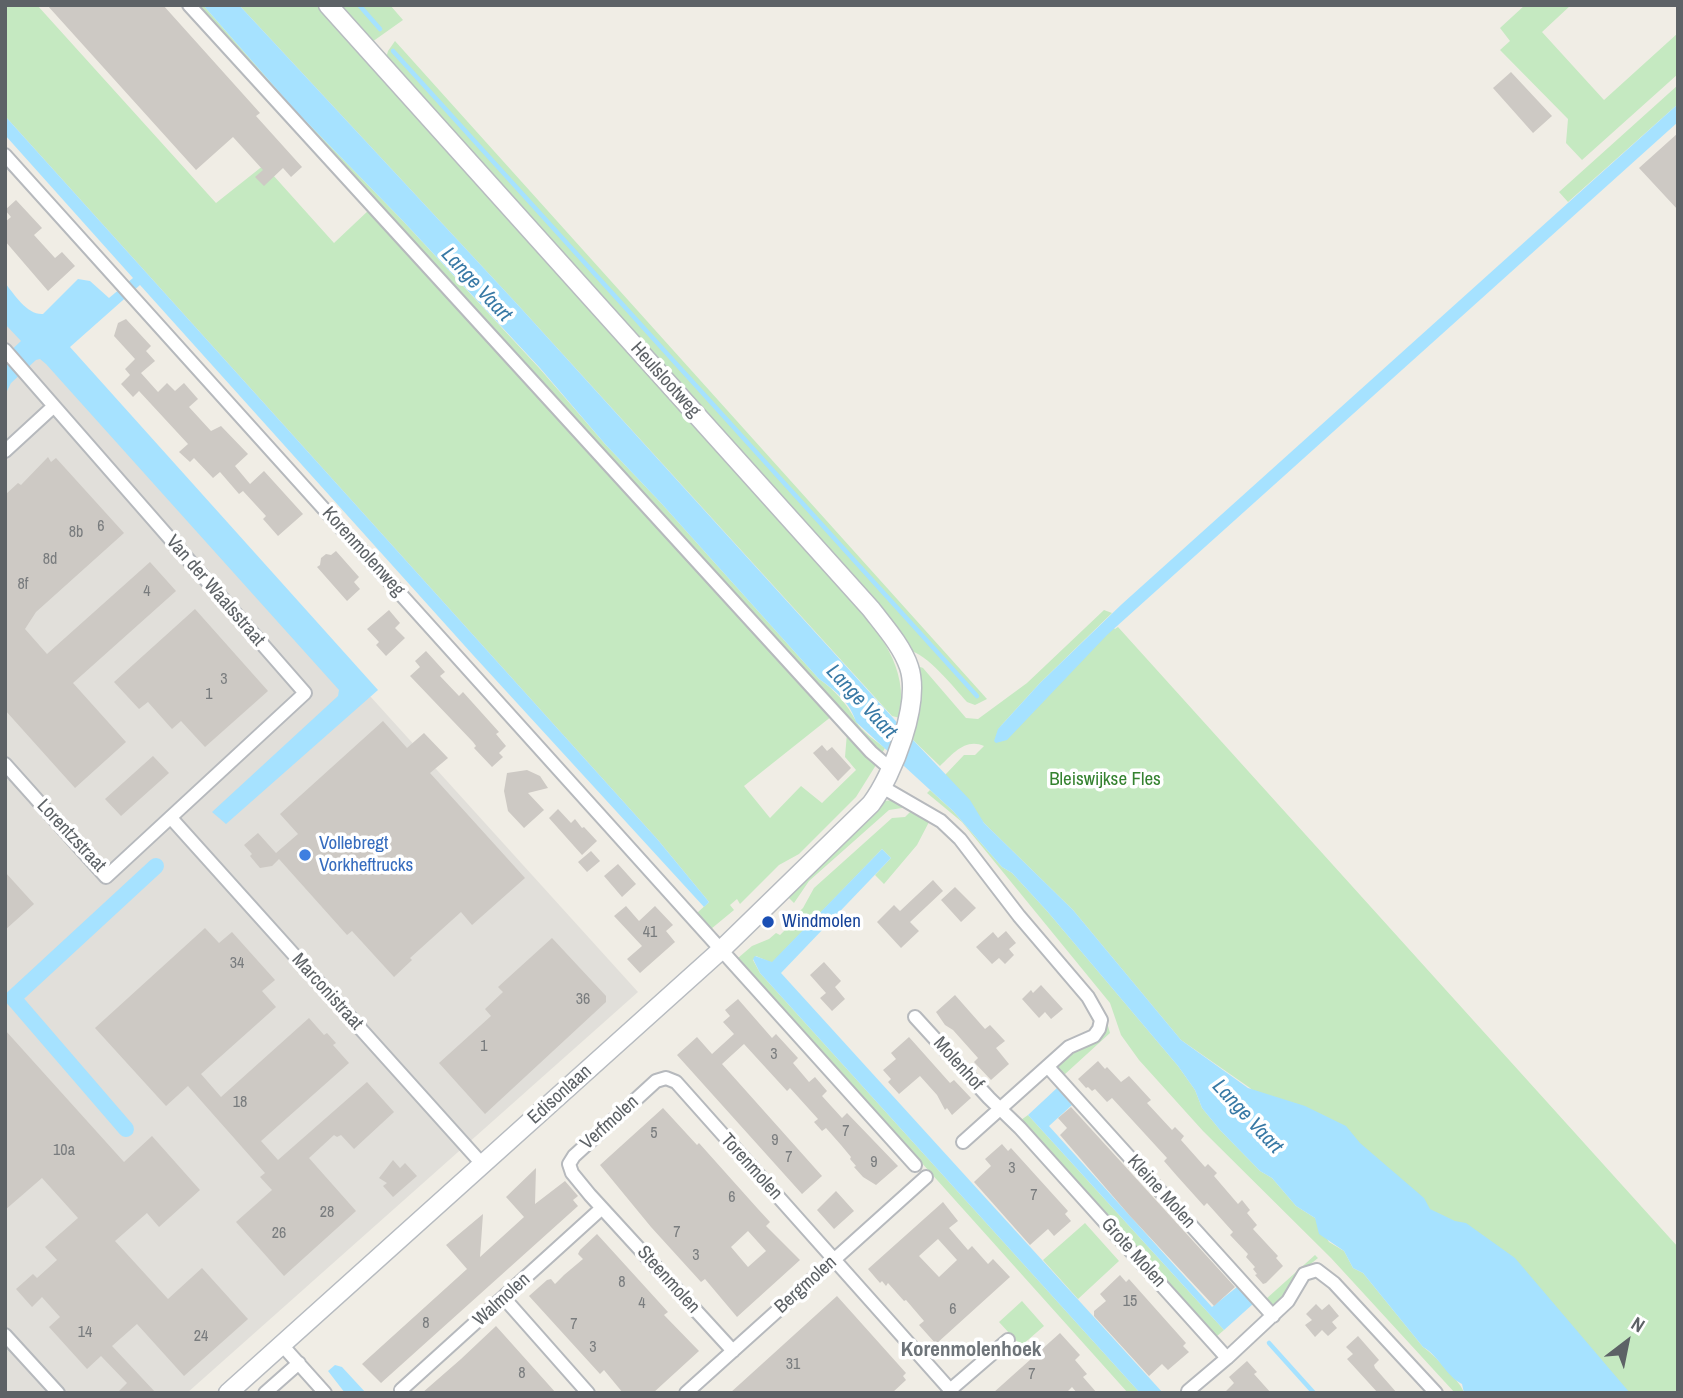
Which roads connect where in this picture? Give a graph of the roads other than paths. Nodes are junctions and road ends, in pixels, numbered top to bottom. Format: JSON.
{"nodes":[{"id":1,"x":189,"y":5,"type":"edge"},
{"id":2,"x":328,"y":5,"type":"edge"},
{"id":3,"x":5,"y":155,"type":"edge"},
{"id":4,"x":6,"y":351,"type":"edge"},
{"id":5,"x":54,"y":407,"type":"junction"},
{"id":6,"x":5,"y":451,"type":"edge"},
{"id":7,"x":5,"y":764,"type":"edge"},
{"id":8,"x":892,"y":770,"type":"junction"},
{"id":9,"x":884,"y":788,"type":"junction"},
{"id":10,"x":171,"y":818,"type":"junction"},
{"id":11,"x":721,"y":950,"type":"junction"},
{"id":12,"x":915,"y":1017,"type":"dead end"},
{"id":13,"x":1048,"y":1067,"type":"junction"},
{"id":14,"x":666,"y":1078,"type":"joint"},
{"id":15,"x":1001,"y":1110,"type":"junction"},
{"id":16,"x":963,"y":1142,"type":"dead end"},
{"id":17,"x":915,"y":1165,"type":"dead end"},
{"id":18,"x":483,"y":1166,"type":"junction"},
{"id":19,"x":926,"y":1177,"type":"dead end"},
{"id":20,"x":602,"y":1208,"type":"junction"},
{"id":21,"x":835,"y":1260,"type":"junction"},
{"id":22,"x":504,"y":1298,"type":"junction"},
{"id":23,"x":1273,"y":1316,"type":"junction"},
{"id":24,"x":5,"y":1335,"type":"edge"},
{"id":25,"x":1007,"y":1339,"type":"dead end"},
{"id":26,"x":282,"y":1345,"type":"junction"},
{"id":27,"x":733,"y":1351,"type":"junction"},
{"id":28,"x":1227,"y":1358,"type":"junction"},
{"id":29,"x":299,"y":1363,"type":"junction"},
{"id":30,"x":402,"y":1392,"type":"edge"},
{"id":31,"x":951,"y":1392,"type":"edge"},
{"id":32,"x":58,"y":1393,"type":"edge"},
{"id":33,"x":228,"y":1393,"type":"edge"},
{"id":34,"x":265,"y":1393,"type":"edge"},
{"id":35,"x":325,"y":1393,"type":"edge"},
{"id":36,"x":588,"y":1393,"type":"edge"},
{"id":37,"x":686,"y":1393,"type":"edge"},
{"id":38,"x":1189,"y":1393,"type":"edge"},
{"id":39,"x":1436,"y":1393,"type":"edge"}],
"edges":[{"from":1,"to":8,"type":"street"},
{"from":2,"to":8,"type":"street","name":"Heulslootweg"},
{"from":3,"to":11,"type":"street","name":"Korenmolenweg"},
{"from":4,"to":5,"type":"street","name":"Van der Waalsstraat"},
{"from":5,"to":6,"type":"street"},
{"from":5,"to":10,"type":"street","name":"Van der Waalsstraat"},
{"from":7,"to":10,"type":"street","name":"Lorentzstraat"},
{"from":8,"to":9,"type":"street","name":"Heulslootweg"},
{"from":9,"to":11,"type":"street","name":"Edisonlaan"},
{"from":9,"to":13,"type":"street"},
{"from":10,"to":18,"type":"street","name":"Marconistraat"},
{"from":11,"to":17,"type":"street"},
{"from":11,"to":18,"type":"street","name":"Edisonlaan"},
{"from":12,"to":15,"type":"street","name":"Molenhof"},
{"from":13,"to":15,"type":"street"},
{"from":13,"to":23,"type":"street","name":"Kleine Molen"},
{"from":14,"to":20,"type":"street","name":"Verfmolen"},
{"from":14,"to":21,"type":"street","name":"Torenmolen"},
{"from":15,"to":16,"type":"street"},
{"from":15,"to":28,"type":"street","name":"Grote Molen"},
{"from":18,"to":26,"type":"street","name":"Edisonlaan"},
{"from":19,"to":21,"type":"street","name":"Bergmolen"},
{"from":20,"to":22,"type":"street","name":"Walmolen"},
{"from":20,"to":27,"type":"street","name":"Steenmolen"},
{"from":21,"to":27,"type":"street","name":"Bergmolen"},
{"from":21,"to":31,"type":"street","name":"Torenmolen"},
{"from":22,"to":30,"type":"street","name":"Walmolen"},
{"from":22,"to":36,"type":"street"},
{"from":23,"to":28,"type":"street"},
{"from":23,"to":39,"type":"street"},
{"from":24,"to":32,"type":"street"},
{"from":25,"to":31,"type":"street"},
{"from":26,"to":29,"type":"street"},
{"from":26,"to":33,"type":"street","name":"Edisonlaan"},
{"from":27,"to":37,"type":"street","name":"Bergmolen"},
{"from":28,"to":38,"type":"street"},
{"from":29,"to":34,"type":"street"},
{"from":29,"to":35,"type":"street"}]}
